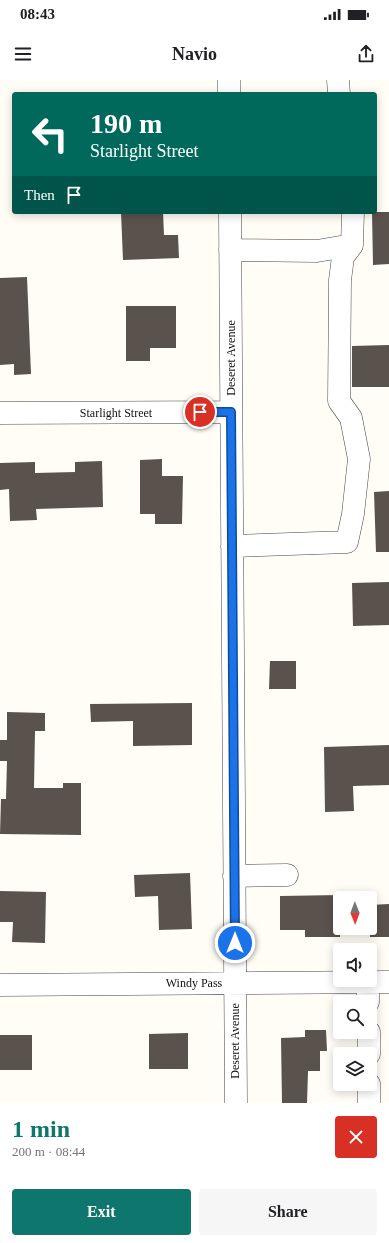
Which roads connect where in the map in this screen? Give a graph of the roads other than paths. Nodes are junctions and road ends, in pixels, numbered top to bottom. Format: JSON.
{"nodes":[{"id":1,"x":229,"y":80,"type":"edge"},
{"id":2,"x":338,"y":80,"type":"edge"},
{"id":3,"x":229,"y":92,"type":"edge"},
{"id":4,"x":339,"y":92,"type":"edge"},
{"id":5,"x":230,"y":214,"type":"edge"},
{"id":6,"x":353,"y":214,"type":"edge"},
{"id":7,"x":352,"y":245,"type":"junction"},
{"id":8,"x":230,"y":250,"type":"junction"},
{"id":9,"x":231,"y":412,"type":"junction"},
{"id":10,"x":0,"y":414,"type":"edge"},
{"id":11,"x":232,"y":546,"type":"junction"},
{"id":12,"x":287,"y":875,"type":"dead end"},
{"id":13,"x":234,"y":876,"type":"junction"},
{"id":14,"x":235,"y":983,"type":"junction"},
{"id":15,"x":0,"y":985,"type":"edge"},
{"id":16,"x":375,"y":989,"type":"edge"},
{"id":17,"x":369,"y":1091,"type":"edge"},
{"id":18,"x":236,"y":1103,"type":"edge"},
{"id":19,"x":369,"y":1103,"type":"edge"}],
"edges":[{"from":1,"to":3,"type":"street"},
{"from":2,"to":4,"type":"street"},
{"from":5,"to":8,"type":"street","name":"Deseret Avenue"},
{"from":6,"to":7,"type":"street"},
{"from":7,"to":8,"type":"street"},
{"from":7,"to":11,"type":"street"},
{"from":8,"to":9,"type":"street","name":"Deseret Avenue"},
{"from":9,"to":10,"type":"street","name":"Starlight Street"},
{"from":9,"to":11,"type":"street","name":"Deseret Avenue"},
{"from":11,"to":13,"type":"street","name":"Deseret Avenue"},
{"from":12,"to":13,"type":"street"},
{"from":13,"to":14,"type":"street","name":"Deseret Avenue"},
{"from":14,"to":15,"type":"street","name":"Windy Pass"},
{"from":14,"to":16,"type":"street","name":"Windy Pass"},
{"from":14,"to":18,"type":"street","name":"Deseret Avenue"},
{"from":17,"to":19,"type":"street"}]}
